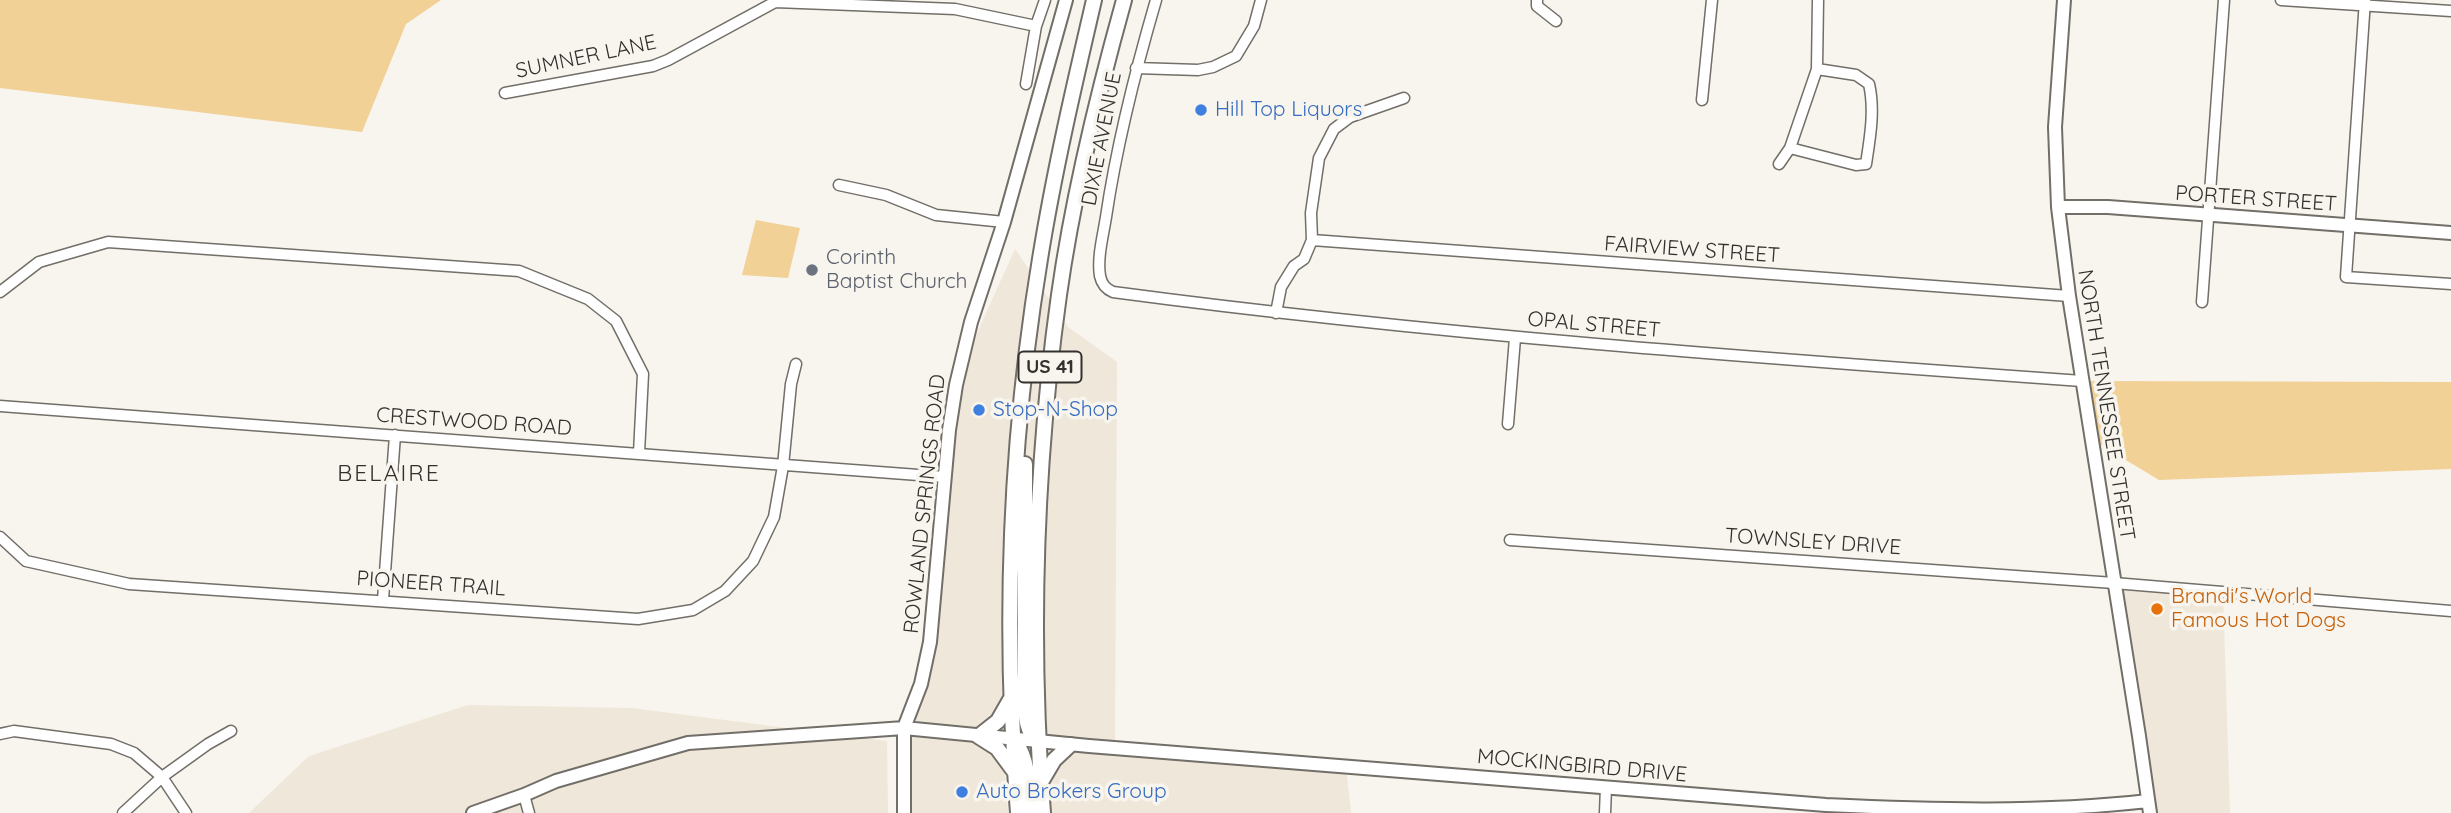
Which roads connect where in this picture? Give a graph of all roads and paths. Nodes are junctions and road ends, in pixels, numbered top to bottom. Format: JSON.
{"nodes":[{"id":1,"x":1045,"y":0,"type":"edge"},
{"id":2,"x":1066,"y":0,"type":"edge"},
{"id":3,"x":1094,"y":0,"type":"edge"},
{"id":4,"x":1124,"y":0,"type":"edge"},
{"id":5,"x":1156,"y":0,"type":"edge"},
{"id":6,"x":1261,"y":0,"type":"edge"},
{"id":7,"x":1537,"y":0,"type":"edge"},
{"id":8,"x":1712,"y":0,"type":"edge"},
{"id":9,"x":1818,"y":0,"type":"edge"},
{"id":10,"x":2064,"y":0,"type":"edge"},
{"id":11,"x":2224,"y":0,"type":"edge"},
{"id":12,"x":2281,"y":0,"type":"edge"},
{"id":13,"x":2365,"y":3,"type":"edge"},
{"id":14,"x":2451,"y":11,"type":"edge"},
{"id":15,"x":1556,"y":21,"type":"dead end"},
{"id":16,"x":1036,"y":26,"type":"junction"},
{"id":17,"x":1136,"y":68,"type":"junction"},
{"id":18,"x":1817,"y":69,"type":"junction"},
{"id":19,"x":1026,"y":84,"type":"dead end"},
{"id":20,"x":505,"y":93,"type":"dead end"},
{"id":21,"x":1404,"y":98,"type":"dead end"},
{"id":22,"x":1702,"y":100,"type":"dead end"},
{"id":23,"x":1790,"y":148,"type":"junction"},
{"id":24,"x":1779,"y":164,"type":"dead end"},
{"id":25,"x":839,"y":186,"type":"dead end"},
{"id":26,"x":2058,"y":207,"type":"junction"},
{"id":27,"x":2208,"y":214,"type":"junction"},
{"id":28,"x":1004,"y":222,"type":"junction"},
{"id":29,"x":2350,"y":225,"type":"junction"},
{"id":30,"x":2451,"y":233,"type":"edge"},
{"id":31,"x":1312,"y":240,"type":"junction"},
{"id":32,"x":2451,"y":284,"type":"edge"},
{"id":33,"x":1105,"y":287,"type":"joint"},
{"id":34,"x":0,"y":292,"type":"edge"},
{"id":35,"x":2069,"y":296,"type":"junction"},
{"id":36,"x":2202,"y":302,"type":"dead end"},
{"id":37,"x":1276,"y":313,"type":"junction"},
{"id":38,"x":1516,"y":338,"type":"junction"},
{"id":39,"x":796,"y":364,"type":"dead end"},
{"id":40,"x":2082,"y":381,"type":"junction"},
{"id":41,"x":0,"y":406,"type":"edge"},
{"id":42,"x":1508,"y":424,"type":"dead end"},
{"id":43,"x":1019,"y":433,"type":"junction"},
{"id":44,"x":395,"y":435,"type":"junction"},
{"id":45,"x":639,"y":453,"type":"junction"},
{"id":46,"x":783,"y":466,"type":"junction"},
{"id":47,"x":945,"y":477,"type":"junction"},
{"id":48,"x":1510,"y":541,"type":"dead end"},
{"id":49,"x":1,"y":542,"type":"edge"},
{"id":50,"x":2114,"y":583,"type":"junction"},
{"id":51,"x":383,"y":600,"type":"junction"},
{"id":52,"x":2451,"y":611,"type":"edge"},
{"id":53,"x":1011,"y":696,"type":"junction"},
{"id":54,"x":904,"y":728,"type":"junction"},
{"id":55,"x":230,"y":731,"type":"dead end"},
{"id":56,"x":0,"y":734,"type":"edge"},
{"id":57,"x":978,"y":736,"type":"junction"},
{"id":58,"x":1012,"y":740,"type":"junction"},
{"id":59,"x":1038,"y":742,"type":"junction"},
{"id":60,"x":1070,"y":745,"type":"junction"},
{"id":61,"x":1015,"y":773,"type":"junction"},
{"id":62,"x":162,"y":777,"type":"junction"},
{"id":63,"x":1041,"y":783,"type":"junction"},
{"id":64,"x":1606,"y":787,"type":"junction"},
{"id":65,"x":524,"y":795,"type":"junction"},
{"id":66,"x":2149,"y":807,"type":"edge"},
{"id":67,"x":123,"y":813,"type":"edge"},
{"id":68,"x":186,"y":813,"type":"edge"},
{"id":69,"x":473,"y":813,"type":"edge"},
{"id":70,"x":529,"y":813,"type":"edge"},
{"id":71,"x":904,"y":813,"type":"edge"},
{"id":72,"x":1018,"y":813,"type":"edge"},
{"id":73,"x":1030,"y":813,"type":"edge"},
{"id":74,"x":1043,"y":813,"type":"edge"},
{"id":75,"x":1605,"y":813,"type":"edge"}],
"edges":[{"from":1,"to":16,"type":"street"},
{"from":2,"to":28,"type":"street","name":"ROWLAND SPRINGS ROAD"},
{"from":3,"to":43,"type":"main road","number":"US 41"},
{"from":4,"to":59,"type":"main road","number":"US 41"},
{"from":5,"to":17,"type":"street","name":"DIXIE AVENUE"},
{"from":6,"to":17,"type":"street"},
{"from":7,"to":15,"type":"street"},
{"from":8,"to":22,"type":"street"},
{"from":9,"to":18,"type":"street"},
{"from":10,"to":26,"type":"street","name":"NORTH TENNESSEE STREET"},
{"from":11,"to":27,"type":"street"},
{"from":12,"to":13,"type":"street"},
{"from":13,"to":14,"type":"street"},
{"from":13,"to":29,"type":"street"},
{"from":16,"to":19,"type":"street"},
{"from":16,"to":20,"type":"street","name":"SUMNER LANE"},
{"from":17,"to":33,"type":"street","name":"DIXIE AVENUE"},
{"from":18,"to":23,"type":"street"},
{"from":18,"to":23,"type":"street"},
{"from":21,"to":31,"type":"street"},
{"from":23,"to":24,"type":"street"},
{"from":25,"to":28,"type":"street"},
{"from":26,"to":27,"type":"street","name":"PORTER STREET"},
{"from":26,"to":35,"type":"street","name":"NORTH TENNESSEE STREET"},
{"from":27,"to":29,"type":"street","name":"PORTER STREET"},
{"from":27,"to":36,"type":"street"},
{"from":28,"to":47,"type":"street","name":"ROWLAND SPRINGS ROAD"},
{"from":29,"to":30,"type":"street","name":"PORTER STREET"},
{"from":29,"to":32,"type":"street"},
{"from":31,"to":35,"type":"street","name":"FAIRVIEW STREET"},
{"from":31,"to":37,"type":"street"},
{"from":33,"to":37,"type":"street","name":"OPAL STREET"},
{"from":34,"to":45,"type":"street"},
{"from":35,"to":40,"type":"street","name":"NORTH TENNESSEE STREET"},
{"from":37,"to":38,"type":"street","name":"OPAL STREET"},
{"from":38,"to":40,"type":"street","name":"OPAL STREET"},
{"from":38,"to":42,"type":"street"},
{"from":39,"to":46,"type":"street","name":"PIONEER TRAIL"},
{"from":40,"to":50,"type":"street","name":"NORTH TENNESSEE STREET"},
{"from":41,"to":44,"type":"street","name":"CRESTWOOD ROAD"},
{"from":43,"to":53,"type":"main road","number":"US 41"},
{"from":43,"to":59,"type":"main road"},
{"from":44,"to":45,"type":"street","name":"CRESTWOOD ROAD"},
{"from":44,"to":51,"type":"street"},
{"from":45,"to":46,"type":"street","name":"CRESTWOOD ROAD"},
{"from":46,"to":47,"type":"street","name":"CRESTWOOD ROAD"},
{"from":46,"to":51,"type":"street","name":"PIONEER TRAIL"},
{"from":47,"to":54,"type":"street","name":"ROWLAND SPRINGS ROAD"},
{"from":48,"to":50,"type":"street","name":"TOWNSLEY DRIVE"},
{"from":49,"to":51,"type":"street","name":"PIONEER TRAIL"},
{"from":50,"to":52,"type":"street","name":"TOWNSLEY DRIVE"},
{"from":50,"to":66,"type":"street","name":"NORTH TENNESSEE STREET"},
{"from":53,"to":57,"type":"main road"},
{"from":53,"to":58,"type":"main road","number":"US 41"},
{"from":54,"to":57,"type":"street","name":"MOCKINGBIRD DRIVE"},
{"from":54,"to":65,"type":"street","name":"MOCKINGBIRD DRIVE"},
{"from":54,"to":71,"type":"street","name":"ROWLAND SPRINGS ROAD"},
{"from":55,"to":62,"type":"street"},
{"from":56,"to":62,"type":"street"},
{"from":57,"to":58,"type":"street","name":"MOCKINGBIRD DRIVE"},
{"from":57,"to":61,"type":"main road"},
{"from":58,"to":59,"type":"street","name":"MOCKINGBIRD DRIVE"},
{"from":58,"to":61,"type":"main road","number":"US 41"},
{"from":58,"to":73,"type":"main road"},
{"from":59,"to":60,"type":"street","name":"MOCKINGBIRD DRIVE"},
{"from":59,"to":63,"type":"main road","number":"US 41"},
{"from":60,"to":63,"type":"main road"},
{"from":60,"to":64,"type":"street","name":"MOCKINGBIRD DRIVE"},
{"from":61,"to":72,"type":"main road","number":"US 41"},
{"from":62,"to":67,"type":"street"},
{"from":62,"to":68,"type":"street"},
{"from":63,"to":74,"type":"main road","number":"US 41"},
{"from":64,"to":66,"type":"street","name":"MOCKINGBIRD DRIVE"},
{"from":64,"to":75,"type":"street"},
{"from":65,"to":69,"type":"street","name":"MOCKINGBIRD DRIVE"},
{"from":65,"to":70,"type":"street"}]}
